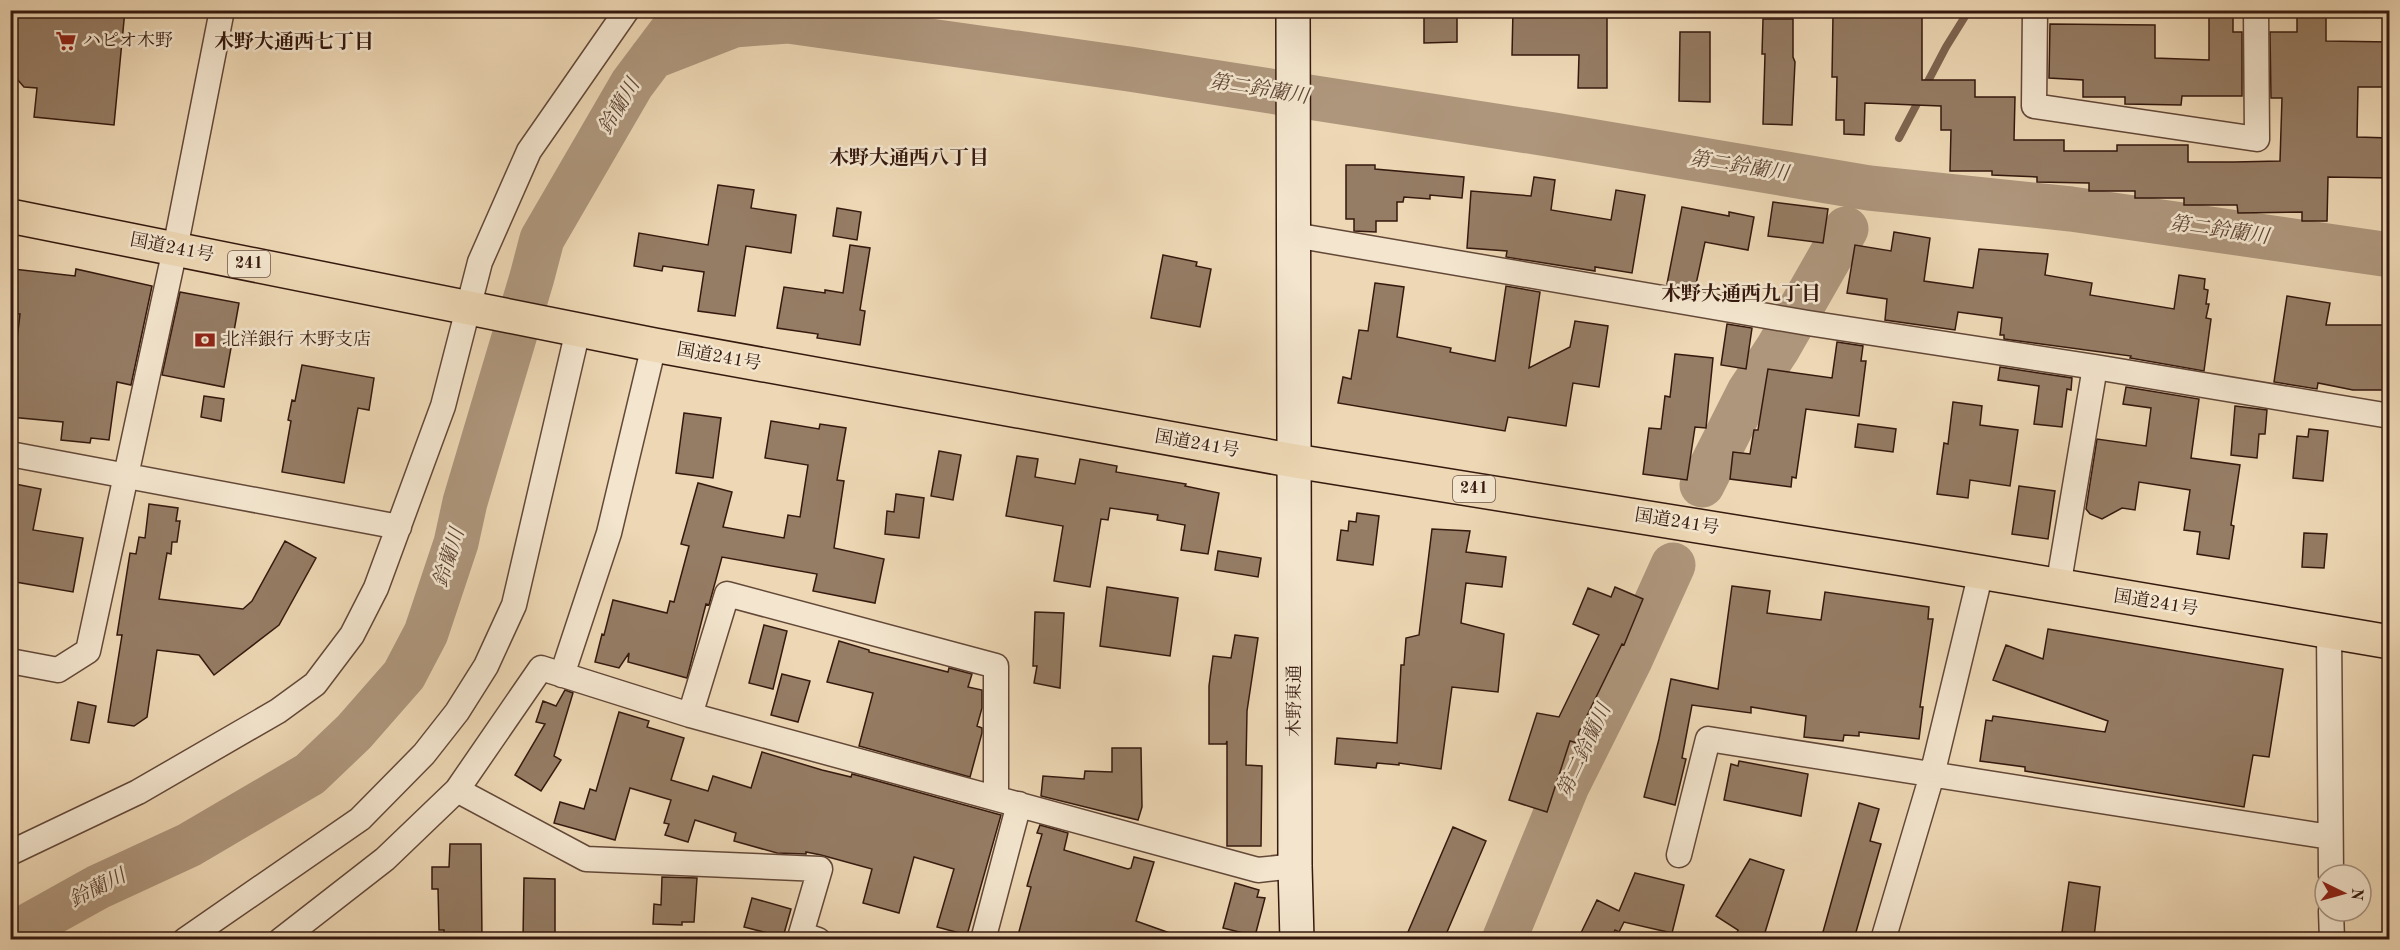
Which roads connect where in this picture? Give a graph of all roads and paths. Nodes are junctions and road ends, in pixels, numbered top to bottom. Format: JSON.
{"nodes":[{"id":1,"x":222,"y":10,"type":"edge"},
{"id":2,"x":627,"y":10,"type":"edge"},
{"id":3,"x":1293,"y":10,"type":"edge"},
{"id":4,"x":2035,"y":10,"type":"edge"},
{"id":5,"x":2256,"y":10,"type":"edge"},
{"id":6,"x":10,"y":216,"type":"edge"},
{"id":7,"x":1294,"y":235,"type":"junction"},
{"id":8,"x":174,"y":249,"type":"junction"},
{"id":9,"x":478,"y":311,"type":"junction"},
{"id":10,"x":569,"y":329,"type":"junction"},
{"id":11,"x":654,"y":345,"type":"junction"},
{"id":12,"x":2096,"y":367,"type":"junction"},
{"id":13,"x":2390,"y":416,"type":"edge"},
{"id":14,"x":10,"y":454,"type":"edge"},
{"id":15,"x":1295,"y":462,"type":"junction"},
{"id":16,"x":125,"y":476,"type":"junction"},
{"id":17,"x":399,"y":527,"type":"junction"},
{"id":18,"x":1981,"y":572,"type":"junction"},
{"id":19,"x":2058,"y":587,"type":"junction"},
{"id":20,"x":2329,"y":632,"type":"junction"},
{"id":21,"x":2390,"y":642,"type":"edge"},
{"id":22,"x":10,"y":661,"type":"edge"},
{"id":23,"x":562,"y":675,"type":"junction"},
{"id":24,"x":690,"y":715,"type":"junction"},
{"id":25,"x":1932,"y":775,"type":"junction"},
{"id":26,"x":457,"y":790,"type":"junction"},
{"id":27,"x":996,"y":798,"type":"junction"},
{"id":28,"x":1019,"y":804,"type":"junction"},
{"id":29,"x":2330,"y":837,"type":"junction"},
{"id":30,"x":10,"y":853,"type":"edge"},
{"id":31,"x":1679,"y":855,"type":"dead end"},
{"id":32,"x":2331,"y":863,"type":"edge"},
{"id":33,"x":1295,"y":866,"type":"junction"},
{"id":34,"x":2331,"y":923,"type":"edge"},
{"id":35,"x":185,"y":939,"type":"edge"},
{"id":36,"x":281,"y":939,"type":"edge"},
{"id":37,"x":818,"y":939,"type":"edge"},
{"id":38,"x":983,"y":939,"type":"edge"},
{"id":39,"x":1297,"y":939,"type":"edge"},
{"id":40,"x":1883,"y":939,"type":"edge"},
{"id":41,"x":2332,"y":939,"type":"edge"}],
"edges":[{"from":1,"to":8,"type":"street"},
{"from":2,"to":9,"type":"street"},
{"from":3,"to":7,"type":"street","name":"木野東通"},
{"from":4,"to":5,"type":"street"},
{"from":6,"to":8,"type":"highway","name":"国道241号","number":"241"},
{"from":7,"to":12,"type":"street"},
{"from":7,"to":15,"type":"street","name":"木野東通"},
{"from":8,"to":9,"type":"highway","name":"国道241号","number":"241"},
{"from":8,"to":16,"type":"street"},
{"from":9,"to":10,"type":"highway","name":"国道241号","number":"241"},
{"from":9,"to":17,"type":"street"},
{"from":10,"to":11,"type":"highway","name":"国道241号","number":"241"},
{"from":10,"to":35,"type":"street"},
{"from":11,"to":15,"type":"highway","name":"国道241号","number":"241"},
{"from":11,"to":23,"type":"street"},
{"from":12,"to":13,"type":"street"},
{"from":12,"to":19,"type":"street"},
{"from":14,"to":16,"type":"street"},
{"from":15,"to":18,"type":"highway","name":"国道241号","number":"241"},
{"from":15,"to":33,"type":"street","name":"木野東通"},
{"from":16,"to":17,"type":"street"},
{"from":16,"to":22,"type":"street"},
{"from":17,"to":30,"type":"street"},
{"from":18,"to":19,"type":"highway","name":"国道241号","number":"241"},
{"from":18,"to":25,"type":"street"},
{"from":19,"to":20,"type":"highway","name":"国道241号","number":"241"},
{"from":20,"to":21,"type":"highway","name":"国道241号","number":"241"},
{"from":20,"to":29,"type":"street"},
{"from":23,"to":24,"type":"street"},
{"from":23,"to":26,"type":"street"},
{"from":24,"to":27,"type":"street"},
{"from":24,"to":27,"type":"street"},
{"from":25,"to":29,"type":"street"},
{"from":25,"to":31,"type":"street"},
{"from":25,"to":40,"type":"street"},
{"from":26,"to":36,"type":"street"},
{"from":26,"to":37,"type":"street"},
{"from":27,"to":28,"type":"street"},
{"from":28,"to":33,"type":"street"},
{"from":28,"to":38,"type":"street"},
{"from":29,"to":32,"type":"street"},
{"from":33,"to":39,"type":"street","name":"木野東通"},
{"from":34,"to":41,"type":"street"}]}
